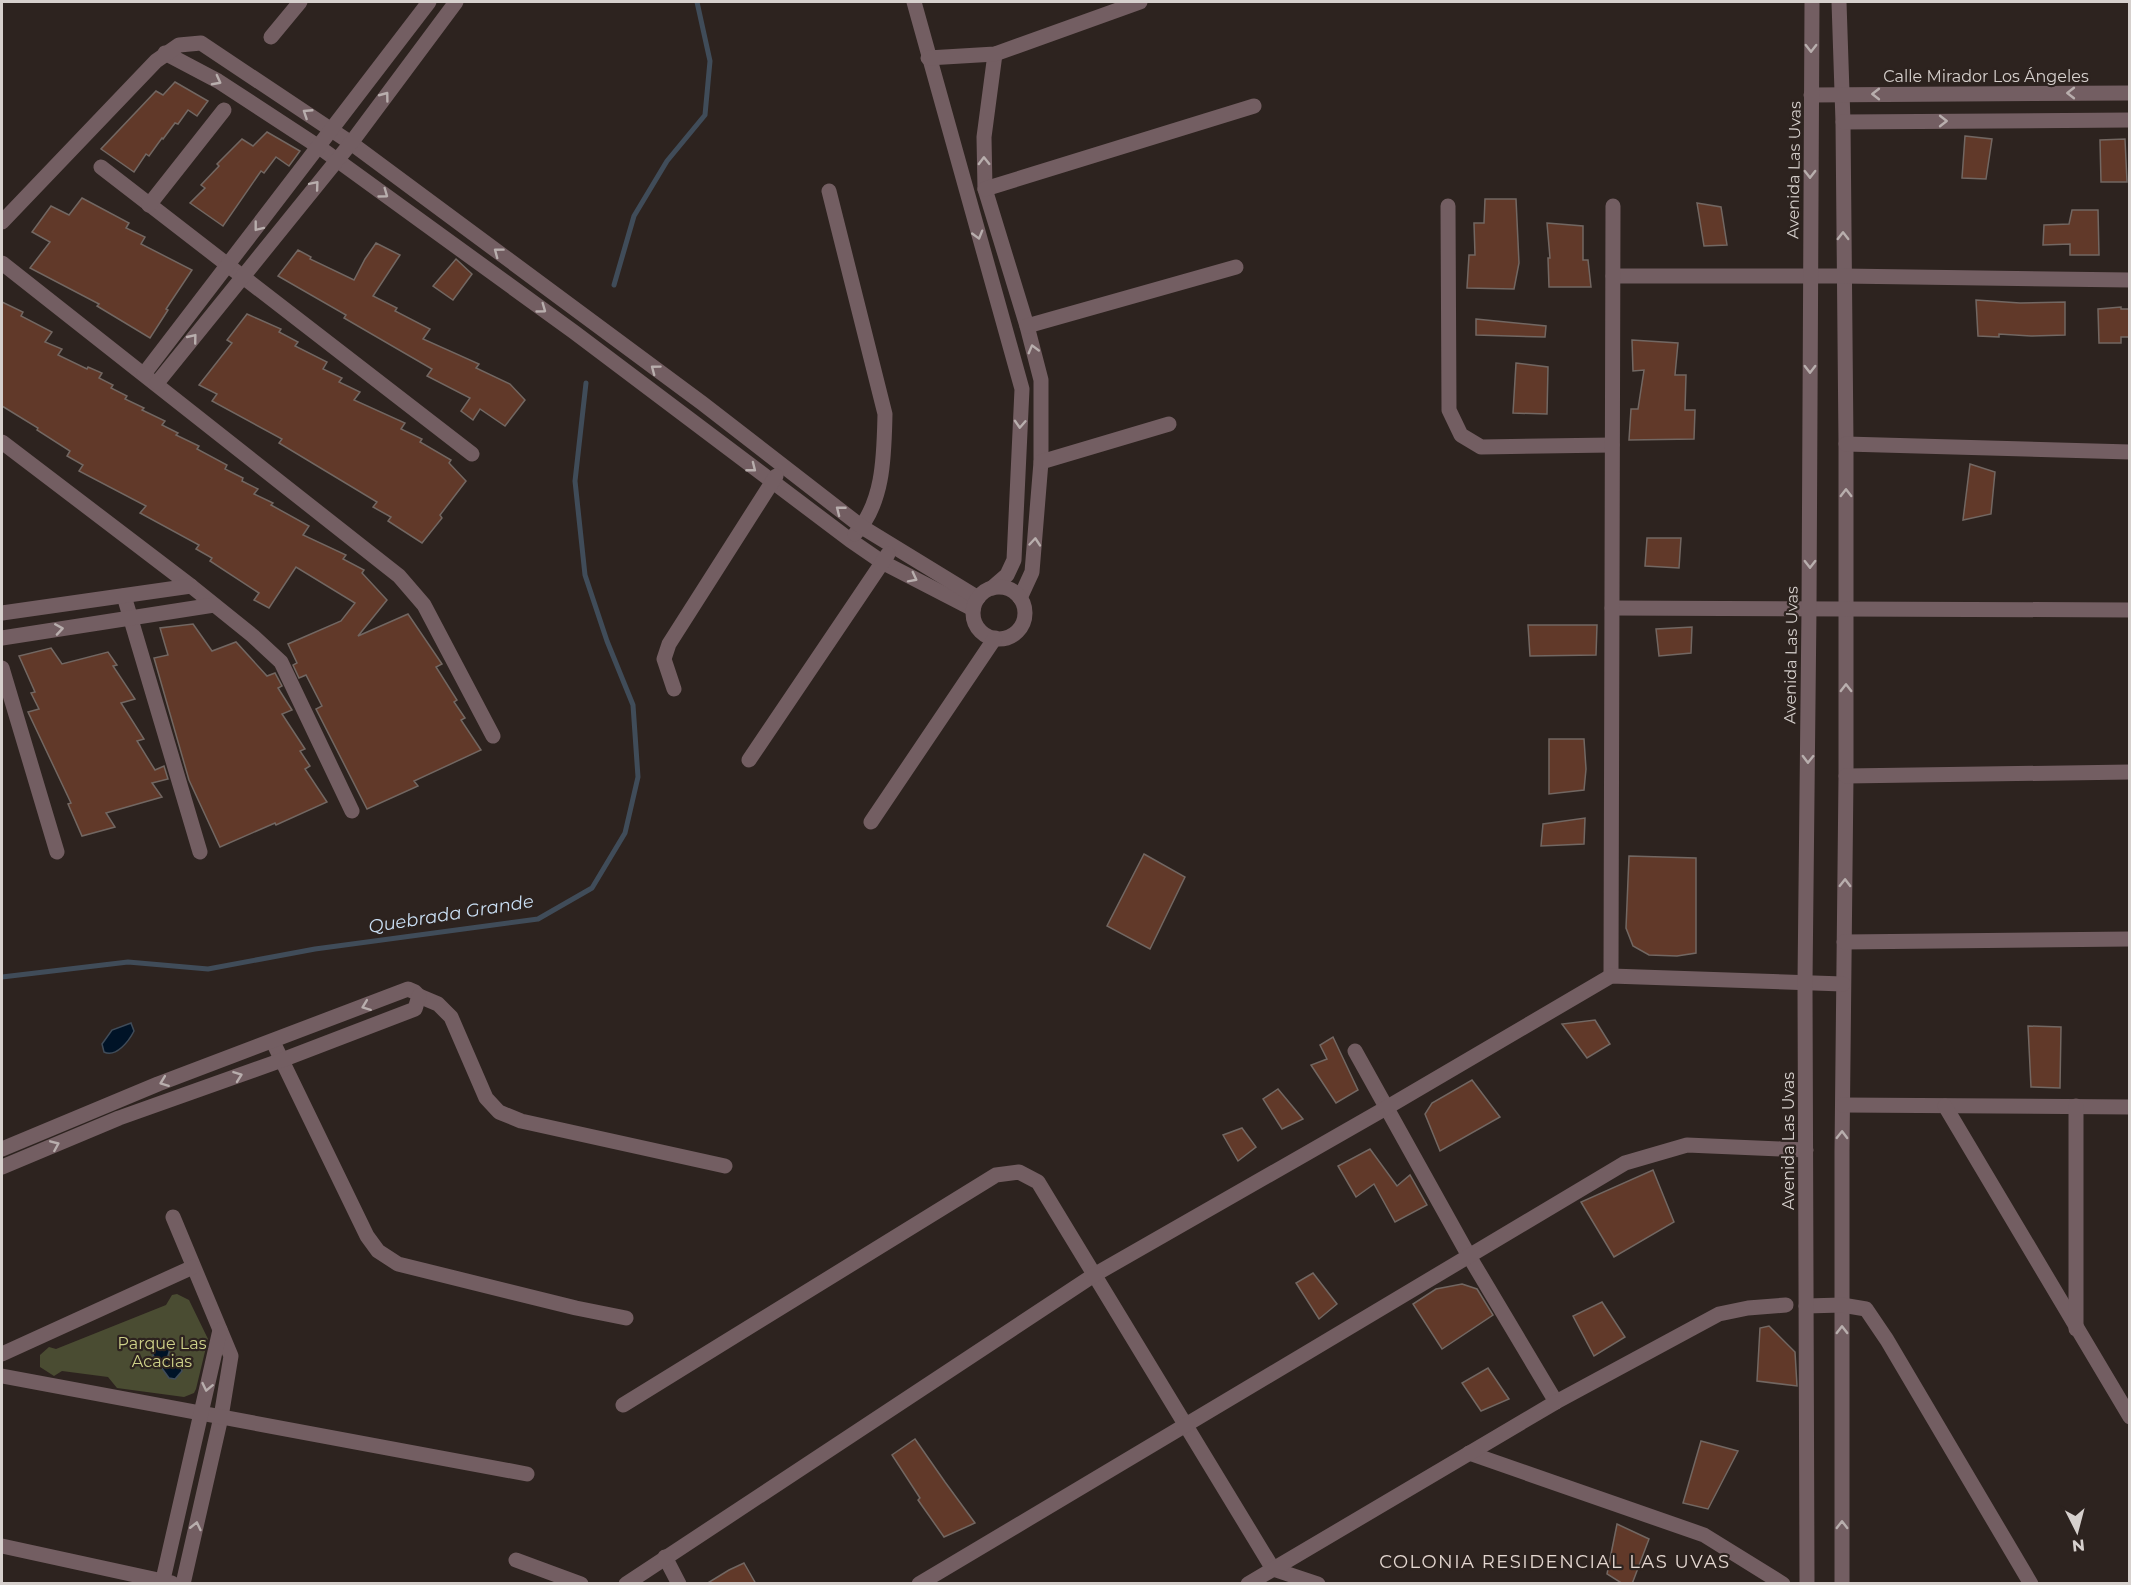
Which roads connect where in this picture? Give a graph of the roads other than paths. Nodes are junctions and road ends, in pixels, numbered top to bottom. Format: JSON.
{"nodes":[{"id":1,"x":300,"y":2,"type":"edge"},
{"id":2,"x":429,"y":2,"type":"edge"},
{"id":3,"x":456,"y":2,"type":"edge"},
{"id":4,"x":914,"y":2,"type":"edge"},
{"id":5,"x":1140,"y":2,"type":"edge"},
{"id":6,"x":1812,"y":2,"type":"edge"},
{"id":7,"x":1839,"y":2,"type":"edge"},
{"id":8,"x":271,"y":37,"type":"dead end"},
{"id":9,"x":165,"y":53,"type":"junction"},
{"id":10,"x":995,"y":54,"type":"junction"},
{"id":11,"x":928,"y":58,"type":"junction"},
{"id":12,"x":2130,"y":93,"type":"edge"},
{"id":13,"x":1842,"y":94,"type":"junction"},
{"id":14,"x":1811,"y":95,"type":"junction"},
{"id":15,"x":1254,"y":106,"type":"dead end"},
{"id":16,"x":224,"y":110,"type":"dead end"},
{"id":17,"x":2130,"y":120,"type":"edge"},
{"id":18,"x":1843,"y":122,"type":"junction"},
{"id":19,"x":331,"y":129,"type":"junction"},
{"id":20,"x":351,"y":143,"type":"junction"},
{"id":21,"x":319,"y":147,"type":"junction"},
{"id":22,"x":336,"y":160,"type":"junction"},
{"id":23,"x":101,"y":167,"type":"dead end"},
{"id":24,"x":985,"y":189,"type":"junction"},
{"id":25,"x":829,"y":191,"type":"dead end"},
{"id":26,"x":278,"y":202,"type":"junction"},
{"id":27,"x":149,"y":205,"type":"junction"},
{"id":28,"x":1448,"y":206,"type":"dead end"},
{"id":29,"x":1613,"y":206,"type":"dead end"},
{"id":30,"x":291,"y":214,"type":"junction"},
{"id":31,"x":2,"y":222,"type":"edge"},
{"id":32,"x":2,"y":263,"type":"edge"},
{"id":33,"x":228,"y":265,"type":"junction"},
{"id":34,"x":1236,"y":267,"type":"dead end"},
{"id":35,"x":242,"y":276,"type":"junction"},
{"id":36,"x":1613,"y":276,"type":"junction"},
{"id":37,"x":1810,"y":276,"type":"junction"},
{"id":38,"x":1844,"y":276,"type":"junction"},
{"id":39,"x":2130,"y":280,"type":"edge"},
{"id":40,"x":1027,"y":326,"type":"junction"},
{"id":41,"x":150,"y":379,"type":"junction"},
{"id":42,"x":1169,"y":424,"type":"dead end"},
{"id":43,"x":734,"y":428,"type":"junction"},
{"id":44,"x":2,"y":442,"type":"edge"},
{"id":45,"x":721,"y":444,"type":"junction"},
{"id":46,"x":1846,"y":444,"type":"junction"},
{"id":47,"x":1612,"y":445,"type":"junction"},
{"id":48,"x":2130,"y":452,"type":"edge"},
{"id":49,"x":472,"y":454,"type":"dead end"},
{"id":50,"x":1041,"y":462,"type":"junction"},
{"id":51,"x":783,"y":466,"type":"junction"},
{"id":52,"x":771,"y":483,"type":"junction"},
{"id":53,"x":862,"y":527,"type":"junction"},
{"id":54,"x":850,"y":540,"type":"junction"},
{"id":55,"x":894,"y":547,"type":"junction"},
{"id":56,"x":882,"y":562,"type":"junction"},
{"id":57,"x":191,"y":586,"type":"junction"},
{"id":58,"x":992,"y":588,"type":"junction"},
{"id":59,"x":124,"y":596,"type":"junction"},
{"id":60,"x":1020,"y":598,"type":"junction"},
{"id":61,"x":976,"y":604,"type":"junction"},
{"id":62,"x":213,"y":605,"type":"junction"},
{"id":63,"x":1612,"y":608,"type":"junction"},
{"id":64,"x":1809,"y":609,"type":"junction"},
{"id":65,"x":1845,"y":609,"type":"junction"},
{"id":66,"x":2130,"y":610,"type":"edge"},
{"id":67,"x":2,"y":613,"type":"edge"},
{"id":68,"x":130,"y":618,"type":"junction"},
{"id":69,"x":2,"y":638,"type":"edge"},
{"id":70,"x":995,"y":638,"type":"junction"},
{"id":71,"x":2,"y":668,"type":"edge"},
{"id":72,"x":674,"y":689,"type":"dead end"},
{"id":73,"x":493,"y":736,"type":"dead end"},
{"id":74,"x":749,"y":760,"type":"dead end"},
{"id":75,"x":2130,"y":772,"type":"edge"},
{"id":76,"x":1846,"y":776,"type":"junction"},
{"id":77,"x":352,"y":811,"type":"dead end"},
{"id":78,"x":871,"y":822,"type":"dead end"},
{"id":79,"x":57,"y":852,"type":"dead end"},
{"id":80,"x":200,"y":852,"type":"dead end"},
{"id":81,"x":2130,"y":939,"type":"edge"},
{"id":82,"x":1844,"y":942,"type":"junction"},
{"id":83,"x":1611,"y":976,"type":"junction"},
{"id":84,"x":1805,"y":982,"type":"junction"},
{"id":85,"x":1844,"y":984,"type":"junction"},
{"id":86,"x":419,"y":996,"type":"junction"},
{"id":87,"x":273,"y":1042,"type":"junction"},
{"id":88,"x":1355,"y":1051,"type":"dead end"},
{"id":89,"x":282,"y":1060,"type":"junction"},
{"id":90,"x":1843,"y":1105,"type":"junction"},
{"id":91,"x":1945,"y":1106,"type":"junction"},
{"id":92,"x":2076,"y":1106,"type":"junction"},
{"id":93,"x":2130,"y":1107,"type":"edge"},
{"id":94,"x":1386,"y":1108,"type":"junction"},
{"id":95,"x":2,"y":1149,"type":"edge"},
{"id":96,"x":1806,"y":1150,"type":"junction"},
{"id":97,"x":725,"y":1166,"type":"dead end"},
{"id":98,"x":2,"y":1167,"type":"edge"},
{"id":99,"x":173,"y":1217,"type":"dead end"},
{"id":100,"x":1469,"y":1256,"type":"junction"},
{"id":101,"x":193,"y":1267,"type":"junction"},
{"id":102,"x":1094,"y":1275,"type":"junction"},
{"id":103,"x":1786,"y":1305,"type":"dead end"},
{"id":104,"x":1842,"y":1305,"type":"junction"},
{"id":105,"x":1806,"y":1306,"type":"junction"},
{"id":106,"x":627,"y":1318,"type":"dead end"},
{"id":107,"x":2076,"y":1329,"type":"junction"},
{"id":108,"x":220,"y":1330,"type":"junction"},
{"id":109,"x":2,"y":1354,"type":"edge"},
{"id":110,"x":2,"y":1376,"type":"edge"},
{"id":111,"x":1556,"y":1402,"type":"junction"},
{"id":112,"x":623,"y":1405,"type":"dead end"},
{"id":113,"x":201,"y":1413,"type":"junction"},
{"id":114,"x":220,"y":1417,"type":"junction"},
{"id":115,"x":2130,"y":1417,"type":"edge"},
{"id":116,"x":1185,"y":1425,"type":"junction"},
{"id":117,"x":1470,"y":1453,"type":"junction"},
{"id":118,"x":527,"y":1474,"type":"dead end"},
{"id":119,"x":2,"y":1546,"type":"edge"},
{"id":120,"x":665,"y":1557,"type":"junction"},
{"id":121,"x":516,"y":1560,"type":"dead end"},
{"id":122,"x":1273,"y":1569,"type":"junction"},
{"id":123,"x":167,"y":1583,"type":"edge"},
{"id":124,"x":183,"y":1584,"type":"edge"},
{"id":125,"x":581,"y":1584,"type":"edge"},
{"id":126,"x":626,"y":1584,"type":"edge"},
{"id":127,"x":679,"y":1584,"type":"edge"},
{"id":128,"x":919,"y":1584,"type":"edge"},
{"id":129,"x":1248,"y":1584,"type":"edge"},
{"id":130,"x":1268,"y":1584,"type":"edge"},
{"id":131,"x":1318,"y":1584,"type":"edge"},
{"id":132,"x":1783,"y":1584,"type":"edge"},
{"id":133,"x":1807,"y":1584,"type":"edge"},
{"id":134,"x":1842,"y":1584,"type":"edge"},
{"id":135,"x":2031,"y":1584,"type":"edge"}],
"edges":[{"from":1,"to":8,"type":"street"},
{"from":2,"to":19,"type":"street"},
{"from":20,"to":3,"type":"street","one_way":true},
{"from":4,"to":11,"type":"street"},
{"from":5,"to":10,"type":"street"},
{"from":6,"to":14,"type":"street","one_way":true},
{"from":7,"to":13,"type":"street"},
{"from":19,"to":9,"type":"street","one_way":true},
{"from":9,"to":21,"type":"street","one_way":true},
{"from":9,"to":31,"type":"street"},
{"from":10,"to":11,"type":"street"},
{"from":24,"to":10,"type":"street","one_way":true},
{"from":11,"to":58,"type":"street","one_way":true},
{"from":12,"to":13,"type":"street","name":"Calle Mirador Los Ángeles","one_way":true},
{"from":13,"to":14,"type":"street","name":"Avenida Las Uvas"},
{"from":13,"to":18,"type":"street"},
{"from":14,"to":37,"type":"street","name":"Avenida Las Uvas","one_way":true},
{"from":15,"to":24,"type":"street"},
{"from":16,"to":27,"type":"street"},
{"from":18,"to":17,"type":"street","one_way":true},
{"from":38,"to":18,"type":"street","one_way":true},
{"from":19,"to":20,"type":"street"},
{"from":19,"to":21,"type":"street"},
{"from":20,"to":22,"type":"street"},
{"from":43,"to":20,"type":"street","one_way":true},
{"from":21,"to":22,"type":"street"},
{"from":21,"to":26,"type":"street"},
{"from":30,"to":22,"type":"street","one_way":true},
{"from":22,"to":45,"type":"street","one_way":true},
{"from":23,"to":27,"type":"street"},
{"from":24,"to":40,"type":"street"},
{"from":25,"to":53,"type":"street"},
{"from":26,"to":30,"type":"street"},
{"from":26,"to":33,"type":"street","one_way":true},
{"from":27,"to":33,"type":"street"},
{"from":28,"to":47,"type":"street"},
{"from":29,"to":36,"type":"street"},
{"from":30,"to":35,"type":"street"},
{"from":32,"to":41,"type":"street"},
{"from":33,"to":35,"type":"street"},
{"from":33,"to":41,"type":"street"},
{"from":34,"to":40,"type":"street"},
{"from":41,"to":35,"type":"street","one_way":true},
{"from":35,"to":49,"type":"street"},
{"from":36,"to":37,"type":"street"},
{"from":36,"to":47,"type":"street"},
{"from":37,"to":38,"type":"street"},
{"from":37,"to":64,"type":"street","name":"Avenida Las Uvas","one_way":true},
{"from":38,"to":39,"type":"street"},
{"from":38,"to":46,"type":"street"},
{"from":50,"to":40,"type":"street","one_way":true},
{"from":41,"to":73,"type":"street"},
{"from":42,"to":50,"type":"street"},
{"from":43,"to":45,"type":"street"},
{"from":43,"to":51,"type":"street"},
{"from":44,"to":57,"type":"street"},
{"from":45,"to":52,"type":"street","one_way":true},
{"from":46,"to":48,"type":"street"},
{"from":65,"to":46,"type":"street","one_way":true},
{"from":47,"to":63,"type":"street"},
{"from":60,"to":50,"type":"street","one_way":true},
{"from":51,"to":52,"type":"street"},
{"from":53,"to":51,"type":"street","one_way":true},
{"from":52,"to":54,"type":"street"},
{"from":52,"to":72,"type":"street"},
{"from":53,"to":54,"type":"street"},
{"from":53,"to":55,"type":"street"},
{"from":54,"to":56,"type":"street"},
{"from":55,"to":56,"type":"street"},
{"from":55,"to":61,"type":"street"},
{"from":56,"to":61,"type":"street","one_way":true},
{"from":56,"to":74,"type":"street"},
{"from":57,"to":59,"type":"street"},
{"from":57,"to":62,"type":"street"},
{"from":58,"to":60,"type":"street"},
{"from":58,"to":61,"type":"street"},
{"from":59,"to":67,"type":"street"},
{"from":59,"to":68,"type":"street"},
{"from":60,"to":70,"type":"street"},
{"from":61,"to":70,"type":"street"},
{"from":62,"to":68,"type":"street"},
{"from":62,"to":77,"type":"street"},
{"from":63,"to":64,"type":"street"},
{"from":63,"to":83,"type":"street"},
{"from":64,"to":65,"type":"street"},
{"from":64,"to":84,"type":"street","name":"Avenida Las Uvas","one_way":true},
{"from":65,"to":66,"type":"street"},
{"from":76,"to":65,"type":"street","one_way":true},
{"from":69,"to":68,"type":"street","one_way":true},
{"from":68,"to":80,"type":"street"},
{"from":70,"to":78,"type":"street"},
{"from":71,"to":79,"type":"street"},
{"from":75,"to":76,"type":"street"},
{"from":82,"to":76,"type":"street","one_way":true},
{"from":81,"to":82,"type":"street"},
{"from":82,"to":85,"type":"street"},
{"from":83,"to":84,"type":"street"},
{"from":83,"to":94,"type":"street"},
{"from":84,"to":85,"type":"street"},
{"from":84,"to":96,"type":"street","name":"Avenida Las Uvas"},
{"from":85,"to":90,"type":"street"},
{"from":86,"to":87,"type":"street","one_way":true},
{"from":86,"to":89,"type":"street"},
{"from":86,"to":97,"type":"street"},
{"from":87,"to":89,"type":"street"},
{"from":87,"to":95,"type":"street","one_way":true},
{"from":88,"to":94,"type":"street"},
{"from":98,"to":89,"type":"street","one_way":true},
{"from":89,"to":106,"type":"street"},
{"from":90,"to":91,"type":"street"},
{"from":104,"to":90,"type":"street","one_way":true},
{"from":91,"to":92,"type":"street"},
{"from":91,"to":107,"type":"street"},
{"from":92,"to":93,"type":"street"},
{"from":92,"to":107,"type":"street"},
{"from":94,"to":100,"type":"street"},
{"from":94,"to":102,"type":"street"},
{"from":96,"to":100,"type":"street"},
{"from":96,"to":105,"type":"street","name":"Avenida Las Uvas"},
{"from":99,"to":101,"type":"street"},
{"from":100,"to":111,"type":"street"},
{"from":100,"to":116,"type":"street"},
{"from":101,"to":108,"type":"street"},
{"from":101,"to":109,"type":"street"},
{"from":102,"to":112,"type":"street"},
{"from":102,"to":116,"type":"street"},
{"from":102,"to":120,"type":"street"},
{"from":103,"to":111,"type":"street"},
{"from":104,"to":105,"type":"street"},
{"from":134,"to":104,"type":"street","one_way":true},
{"from":104,"to":135,"type":"street"},
{"from":105,"to":133,"type":"street","name":"Avenida Las Uvas"},
{"from":107,"to":115,"type":"street"},
{"from":108,"to":113,"type":"street","one_way":true},
{"from":108,"to":114,"type":"street"},
{"from":110,"to":113,"type":"street"},
{"from":111,"to":117,"type":"street"},
{"from":113,"to":114,"type":"street"},
{"from":113,"to":123,"type":"street"},
{"from":114,"to":118,"type":"street"},
{"from":124,"to":114,"type":"street","one_way":true},
{"from":116,"to":122,"type":"street"},
{"from":116,"to":128,"type":"street"},
{"from":117,"to":122,"type":"street"},
{"from":117,"to":132,"type":"street"},
{"from":119,"to":123,"type":"street"},
{"from":120,"to":126,"type":"street"},
{"from":120,"to":127,"type":"street"},
{"from":121,"to":125,"type":"street"},
{"from":122,"to":129,"type":"street"},
{"from":122,"to":130,"type":"street"},
{"from":122,"to":131,"type":"street"}]}
